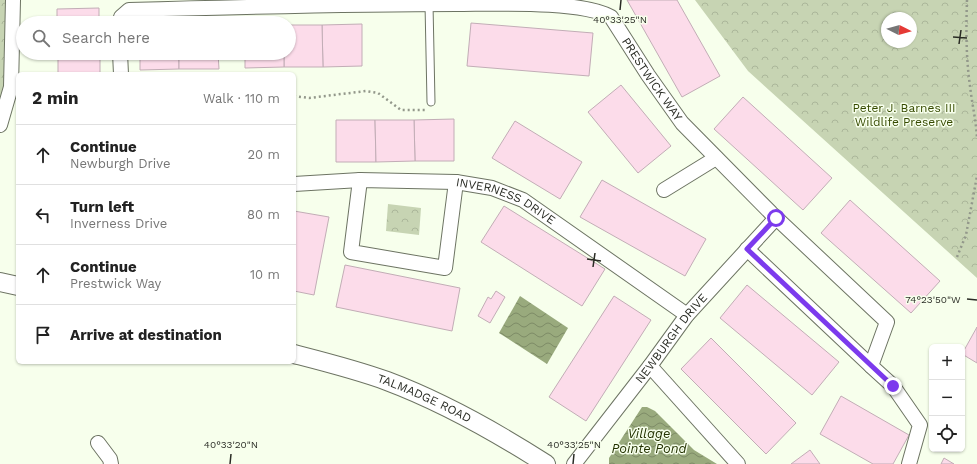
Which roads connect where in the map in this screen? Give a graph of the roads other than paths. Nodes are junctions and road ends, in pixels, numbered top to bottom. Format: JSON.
{"nodes":[{"id":1,"x":13,"y":0,"type":"edge"},
{"id":2,"x":429,"y":4,"type":"junction"},
{"id":3,"x":122,"y":16,"type":"edge"},
{"id":4,"x":120,"y":60,"type":"edge"},
{"id":5,"x":121,"y":72,"type":"edge"},
{"id":6,"x":431,"y":102,"type":"road end"},
{"id":7,"x":0,"y":125,"type":"edge"},
{"id":8,"x":716,"y":158,"type":"junction"},
{"id":9,"x":360,"y":180,"type":"junction"},
{"id":10,"x":456,"y":182,"type":"junction"},
{"id":11,"x":296,"y":184,"type":"edge"},
{"id":12,"x":664,"y":190,"type":"dead end"},
{"id":13,"x":776,"y":218,"type":"junction"},
{"id":14,"x":747,"y":249,"type":"junction"},
{"id":15,"x":0,"y":282,"type":"edge"},
{"id":16,"x":16,"y":286,"type":"edge"},
{"id":17,"x":687,"y":315,"type":"junction"},
{"id":18,"x":296,"y":354,"type":"edge"},
{"id":19,"x":650,"y":366,"type":"junction"},
{"id":20,"x":871,"y":366,"type":"junction"},
{"id":21,"x":98,"y":443,"type":"dead end"},
{"id":22,"x":111,"y":464,"type":"edge"},
{"id":23,"x":546,"y":464,"type":"edge"},
{"id":24,"x":574,"y":464,"type":"edge"},
{"id":25,"x":738,"y":464,"type":"edge"},
{"id":26,"x":909,"y":464,"type":"edge"}],
"edges":[{"from":1,"to":7,"type":"street"},
{"from":2,"to":3,"type":"street","name":"PRESTWICK WAY"},
{"from":2,"to":6,"type":"lane"},
{"from":2,"to":8,"type":"street","name":"PRESTWICK WAY"},
{"from":4,"to":5,"type":"street"},
{"from":8,"to":12,"type":"street"},
{"from":8,"to":13,"type":"street","name":"PRESTWICK WAY"},
{"from":9,"to":10,"type":"street","name":"INVERNESS DRIVE"},
{"from":9,"to":10,"type":"street"},
{"from":9,"to":11,"type":"street","name":"INVERNESS DRIVE"},
{"from":10,"to":17,"type":"street","name":"INVERNESS DRIVE"},
{"from":13,"to":14,"type":"street","name":"NEWBURGH DRIVE"},
{"from":13,"to":20,"type":"street","name":"PRESTWICK WAY"},
{"from":14,"to":17,"type":"street","name":"NEWBURGH DRIVE"},
{"from":14,"to":20,"type":"street"},
{"from":15,"to":16,"type":"street"},
{"from":17,"to":19,"type":"street","name":"NEWBURGH DRIVE"},
{"from":18,"to":23,"type":"street","name":"TALMADGE ROAD"},
{"from":19,"to":24,"type":"street","name":"NEWBURGH DRIVE"},
{"from":19,"to":25,"type":"street"},
{"from":20,"to":26,"type":"street"},
{"from":21,"to":22,"type":"street"}]}
